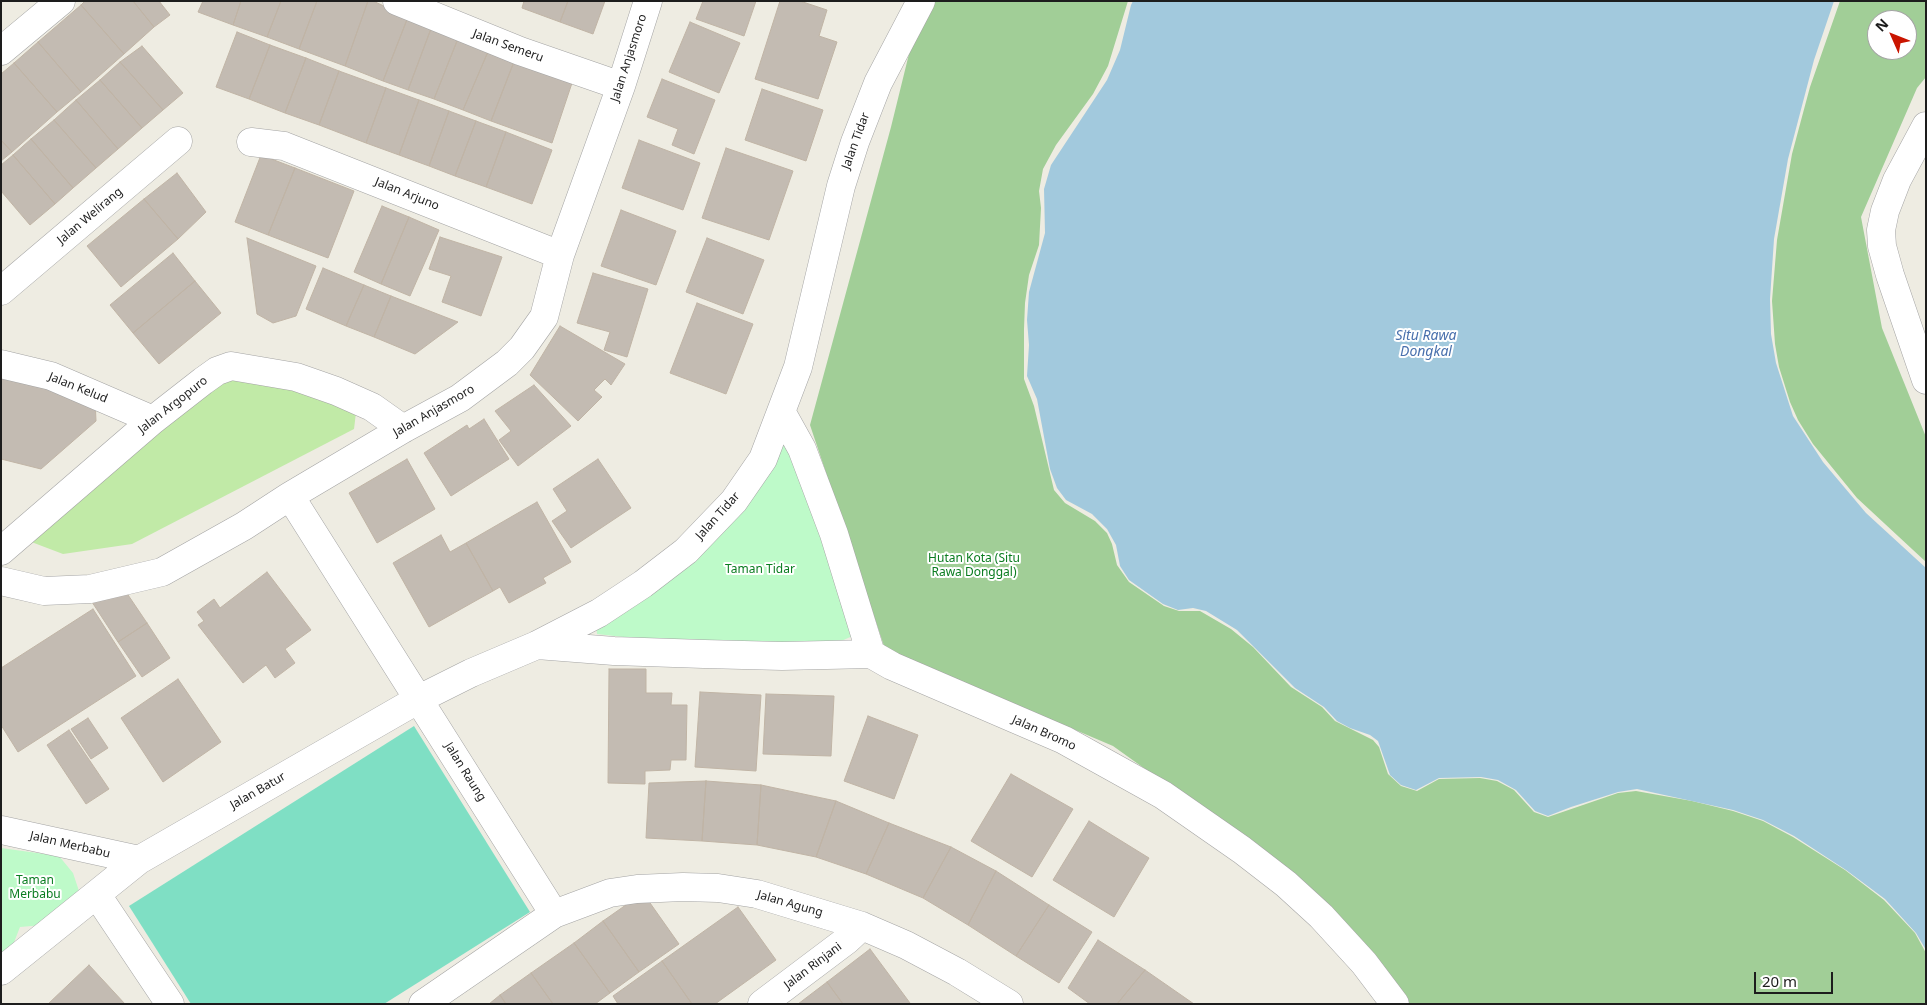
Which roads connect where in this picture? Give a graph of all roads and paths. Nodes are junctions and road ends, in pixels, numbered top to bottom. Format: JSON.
{"nodes":[{"id":1,"x":61,"y":1,"type":"edge"},
{"id":2,"x":397,"y":1,"type":"edge"},
{"id":3,"x":648,"y":1,"type":"edge"},
{"id":4,"x":921,"y":1,"type":"edge"},
{"id":5,"x":1,"y":51,"type":"edge"},
{"id":6,"x":621,"y":86,"type":"junction"},
{"id":7,"x":1926,"y":126,"type":"edge"},
{"id":8,"x":178,"y":141,"type":"dead end"},
{"id":9,"x":252,"y":142,"type":"dead end"},
{"id":10,"x":560,"y":255,"type":"junction"},
{"id":11,"x":1,"y":291,"type":"edge"},
{"id":12,"x":1,"y":364,"type":"edge"},
{"id":13,"x":1926,"y":380,"type":"edge"},
{"id":14,"x":782,"y":413,"type":"junction"},
{"id":15,"x":153,"y":420,"type":"junction"},
{"id":16,"x":403,"y":429,"type":"junction"},
{"id":17,"x":290,"y":496,"type":"junction"},
{"id":18,"x":1,"y":550,"type":"edge"},
{"id":19,"x":1,"y":581,"type":"edge"},
{"id":20,"x":536,"y":645,"type":"junction"},
{"id":21,"x":871,"y":654,"type":"junction"},
{"id":22,"x":419,"y":699,"type":"junction"},
{"id":23,"x":1,"y":830,"type":"edge"},
{"id":24,"x":139,"y":860,"type":"junction"},
{"id":25,"x":97,"y":895,"type":"junction"},
{"id":26,"x":554,"y":914,"type":"junction"},
{"id":27,"x":862,"y":926,"type":"junction"},
{"id":28,"x":1,"y":971,"type":"edge"},
{"id":29,"x":170,"y":1004,"type":"edge"},
{"id":30,"x":423,"y":1004,"type":"edge"},
{"id":31,"x":762,"y":1004,"type":"edge"},
{"id":32,"x":1009,"y":1004,"type":"edge"},
{"id":33,"x":1396,"y":1004,"type":"edge"}],
"edges":[{"from":1,"to":5,"type":"street"},
{"from":2,"to":6,"type":"street","name":"Jalan Semeru"},
{"from":3,"to":6,"type":"street","name":"Jalan Anjasmoro"},
{"from":4,"to":14,"type":"street","name":"Jalan Tidar"},
{"from":6,"to":10,"type":"street","name":"Jalan Anjasmoro"},
{"from":7,"to":13,"type":"street"},
{"from":8,"to":11,"type":"street","name":"Jalan Welirang"},
{"from":9,"to":10,"type":"street","name":"Jalan Arjuno"},
{"from":10,"to":16,"type":"street","name":"Jalan Anjasmoro"},
{"from":12,"to":15,"type":"street","name":"Jalan Kelud"},
{"from":14,"to":20,"type":"street","name":"Jalan Tidar"},
{"from":14,"to":21,"type":"street"},
{"from":15,"to":16,"type":"street","name":"Jalan Argopuro"},
{"from":15,"to":18,"type":"street","name":"Jalan Argopuro"},
{"from":16,"to":17,"type":"street","name":"Jalan Anjasmoro"},
{"from":17,"to":19,"type":"street","name":"Jalan Anjasmoro"},
{"from":17,"to":22,"type":"street","name":"Jalan Raung"},
{"from":20,"to":21,"type":"street"},
{"from":20,"to":22,"type":"street","name":"Jalan Batur"},
{"from":21,"to":33,"type":"street","name":"Jalan Bromo"},
{"from":22,"to":24,"type":"street","name":"Jalan Batur"},
{"from":22,"to":26,"type":"street","name":"Jalan Raung"},
{"from":23,"to":24,"type":"street","name":"Jalan Merbabu"},
{"from":24,"to":25,"type":"street","name":"Jalan Batur"},
{"from":25,"to":28,"type":"street","name":"Jalan Batur"},
{"from":25,"to":29,"type":"street"},
{"from":26,"to":27,"type":"street","name":"Jalan Agung"},
{"from":26,"to":30,"type":"street"},
{"from":27,"to":31,"type":"street","name":"Jalan Rinjani"},
{"from":27,"to":32,"type":"street","name":"Jalan Agung"}]}
